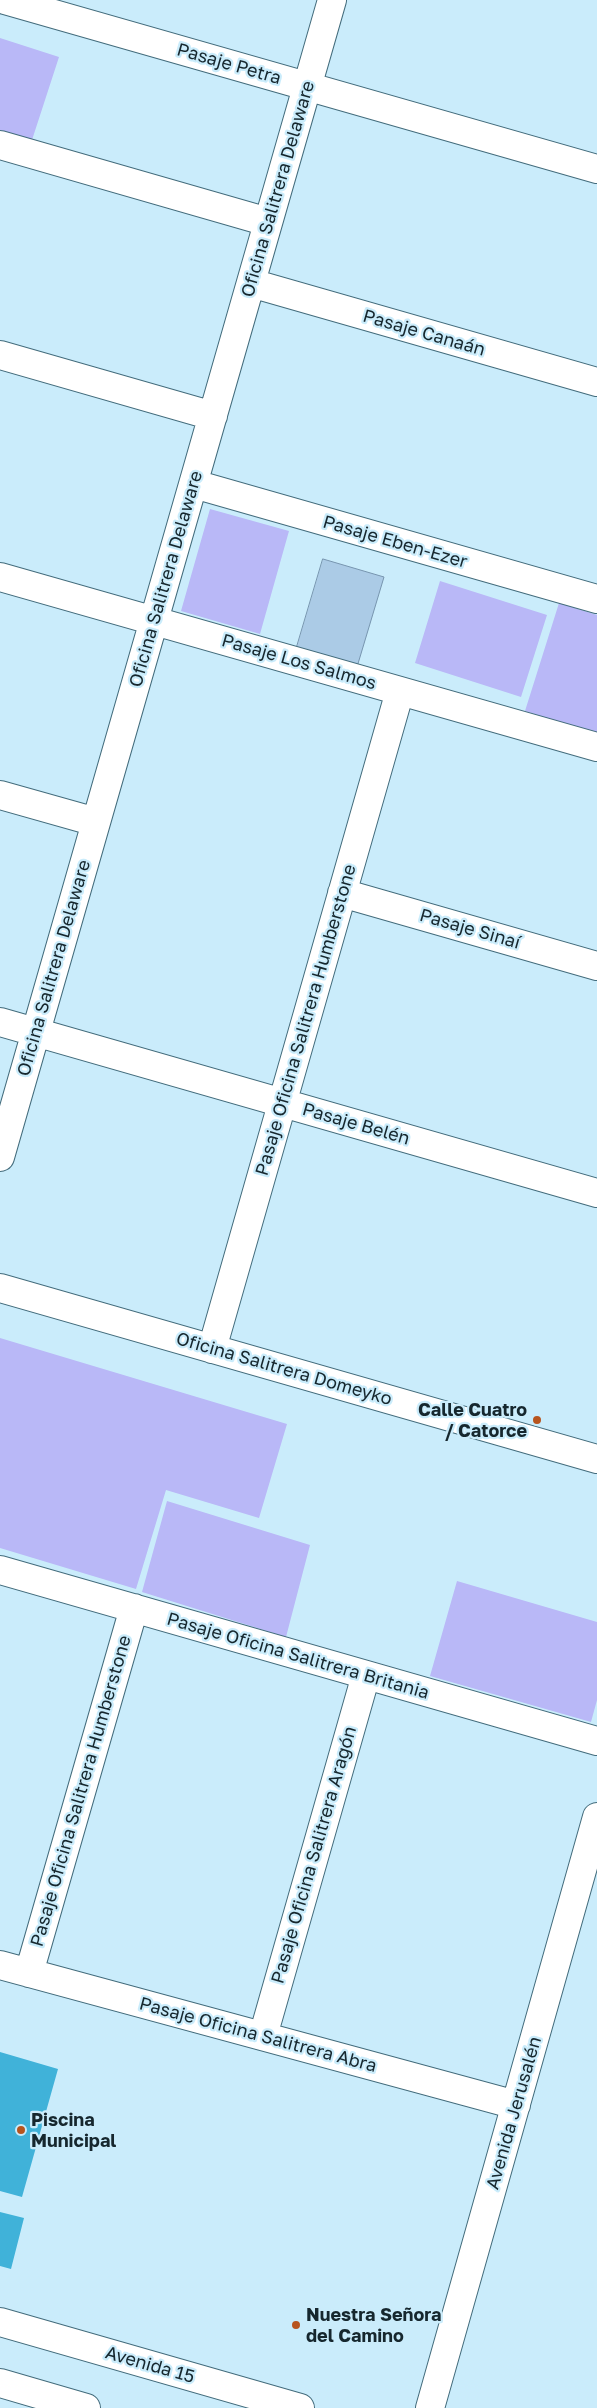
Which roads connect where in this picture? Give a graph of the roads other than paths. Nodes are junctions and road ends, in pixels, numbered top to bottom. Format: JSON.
{"nodes":[{"id":1,"x":5,"y":0,"type":"edge"},
{"id":2,"x":332,"y":0,"type":"edge"},
{"id":3,"x":307,"y":86,"type":"junction"},
{"id":4,"x":0,"y":145,"type":"edge"},
{"id":5,"x":597,"y":169,"type":"edge"},
{"id":6,"x":268,"y":222,"type":"junction"},
{"id":7,"x":251,"y":283,"type":"junction"},
{"id":8,"x":0,"y":355,"type":"edge"},
{"id":9,"x":597,"y":382,"type":"edge"},
{"id":10,"x":213,"y":416,"type":"junction"},
{"id":11,"x":194,"y":484,"type":"junction"},
{"id":12,"x":0,"y":577,"type":"edge"},
{"id":13,"x":597,"y":599,"type":"edge"},
{"id":14,"x":154,"y":621,"type":"junction"},
{"id":15,"x":400,"y":691,"type":"junction"},
{"id":16,"x":597,"y":747,"type":"edge"},
{"id":17,"x":0,"y":795,"type":"edge"},
{"id":18,"x":96,"y":822,"type":"junction"},
{"id":19,"x":342,"y":893,"type":"junction"},
{"id":20,"x":597,"y":966,"type":"edge"},
{"id":21,"x":0,"y":1022,"type":"edge"},
{"id":22,"x":36,"y":1033,"type":"junction"},
{"id":23,"x":282,"y":1103,"type":"junction"},
{"id":24,"x":0,"y":1157,"type":"edge"},
{"id":25,"x":597,"y":1193,"type":"edge"},
{"id":26,"x":0,"y":1288,"type":"edge"},
{"id":27,"x":212,"y":1349,"type":"junction"},
{"id":28,"x":597,"y":1459,"type":"edge"},
{"id":29,"x":0,"y":1570,"type":"edge"},
{"id":30,"x":134,"y":1608,"type":"junction"},
{"id":31,"x":366,"y":1675,"type":"junction"},
{"id":32,"x":597,"y":1741,"type":"edge"},
{"id":33,"x":597,"y":1817,"type":"edge"},
{"id":34,"x":592,"y":1854,"type":"edge"},
{"id":35,"x":0,"y":1965,"type":"edge"},
{"id":36,"x":29,"y":1973,"type":"junction"},
{"id":37,"x":262,"y":2036,"type":"junction"},
{"id":38,"x":516,"y":2105,"type":"junction"},
{"id":39,"x":0,"y":2322,"type":"edge"},
{"id":40,"x":0,"y":2383,"type":"edge"},
{"id":41,"x":86,"y":2408,"type":"edge"},
{"id":42,"x":300,"y":2408,"type":"edge"},
{"id":43,"x":430,"y":2408,"type":"edge"}],
"edges":[{"from":1,"to":3,"type":"street","name":"Pasaje Petra"},
{"from":2,"to":3,"type":"street","name":"Oficina Salitrera Delaware"},
{"from":3,"to":5,"type":"street","name":"Pasaje Petra"},
{"from":3,"to":6,"type":"street","name":"Oficina Salitrera Delaware"},
{"from":4,"to":6,"type":"street"},
{"from":6,"to":7,"type":"street","name":"Oficina Salitrera Delaware"},
{"from":7,"to":9,"type":"street","name":"Pasaje Canaán"},
{"from":7,"to":10,"type":"street","name":"Oficina Salitrera Delaware"},
{"from":8,"to":10,"type":"street"},
{"from":10,"to":11,"type":"street","name":"Oficina Salitrera Delaware"},
{"from":11,"to":13,"type":"street","name":"Pasaje Eben-Ezer"},
{"from":11,"to":14,"type":"street","name":"Oficina Salitrera Delaware"},
{"from":12,"to":14,"type":"street","name":"Pasaje Los Salmos"},
{"from":14,"to":15,"type":"street","name":"Pasaje Los Salmos"},
{"from":14,"to":18,"type":"street","name":"Oficina Salitrera Delaware"},
{"from":15,"to":16,"type":"street","name":"Pasaje Los Salmos"},
{"from":15,"to":19,"type":"street","name":"Pasaje Oficina Salitrera Humberstone"},
{"from":17,"to":18,"type":"street"},
{"from":18,"to":22,"type":"street","name":"Oficina Salitrera Delaware"},
{"from":19,"to":20,"type":"street","name":"Pasaje Sinaí"},
{"from":19,"to":23,"type":"street","name":"Pasaje Oficina Salitrera Humberstone"},
{"from":21,"to":22,"type":"street","name":"Pasaje Belén"},
{"from":22,"to":23,"type":"street","name":"Pasaje Belén"},
{"from":22,"to":24,"type":"street","name":"Oficina Salitrera Delaware"},
{"from":23,"to":25,"type":"street","name":"Pasaje Belén"},
{"from":23,"to":27,"type":"street","name":"Pasaje Oficina Salitrera Humberstone"},
{"from":26,"to":27,"type":"street","name":"Oficina Salitrera Domeyko"},
{"from":27,"to":28,"type":"street","name":"Oficina Salitrera Domeyko"},
{"from":29,"to":30,"type":"street","name":"Pasaje Oficina Salitrera Britania"},
{"from":30,"to":31,"type":"street","name":"Pasaje Oficina Salitrera Britania"},
{"from":30,"to":36,"type":"street","name":"Pasaje Oficina Salitrera Humberstone"},
{"from":31,"to":32,"type":"street","name":"Pasaje Oficina Salitrera Britania"},
{"from":31,"to":37,"type":"street","name":"Pasaje Oficina Salitrera Aragón"},
{"from":33,"to":34,"type":"street","name":"Avenida Jerusalén"},
{"from":34,"to":38,"type":"street","name":"Avenida Jerusalén"},
{"from":35,"to":36,"type":"street","name":"Pasaje Oficina Salitrera Abra"},
{"from":36,"to":37,"type":"street","name":"Pasaje Oficina Salitrera Abra"},
{"from":37,"to":38,"type":"street","name":"Pasaje Oficina Salitrera Abra"},
{"from":38,"to":43,"type":"street","name":"Avenida Jerusalén"},
{"from":39,"to":42,"type":"street","name":"Avenida 15"},
{"from":40,"to":41,"type":"street"}]}
